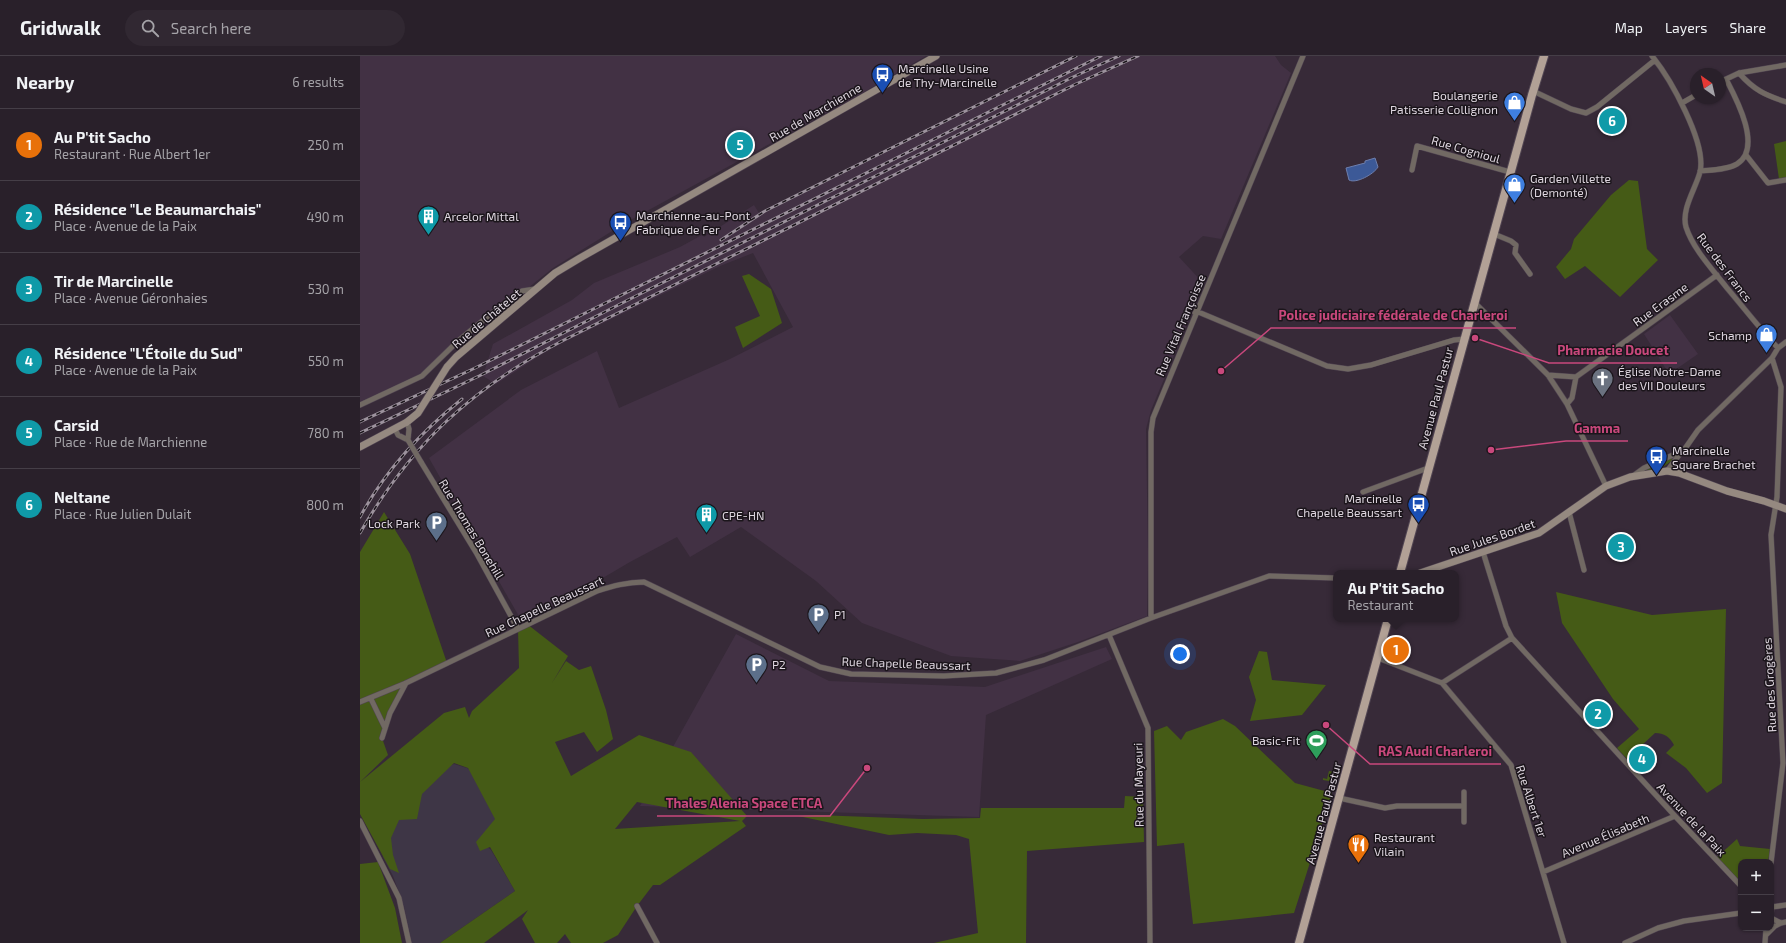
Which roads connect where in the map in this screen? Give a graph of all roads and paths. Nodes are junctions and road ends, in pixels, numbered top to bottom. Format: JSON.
{"nodes":[{"id":1,"x":936,"y":56,"type":"edge"},
{"id":2,"x":1303,"y":56,"type":"edge"},
{"id":3,"x":1538,"y":56,"type":"edge"},
{"id":4,"x":1544,"y":56,"type":"edge"},
{"id":5,"x":1653,"y":58,"type":"edge"},
{"id":6,"x":1786,"y":65,"type":"edge"},
{"id":7,"x":1739,"y":73,"type":"junction"},
{"id":8,"x":1726,"y":79,"type":"joint"},
{"id":9,"x":1533,"y":91,"type":"junction"},
{"id":10,"x":1690,"y":98,"type":"edge"},
{"id":11,"x":1786,"y":102,"type":"edge"},
{"id":12,"x":1682,"y":103,"type":"junction"},
{"id":13,"x":1746,"y":155,"type":"junction"},
{"id":14,"x":1412,"y":170,"type":"dead end"},
{"id":15,"x":1700,"y":171,"type":"junction"},
{"id":16,"x":1510,"y":172,"type":"junction"},
{"id":17,"x":1786,"y":180,"type":"edge"},
{"id":18,"x":642,"y":223,"type":"joint"},
{"id":19,"x":1494,"y":234,"type":"junction"},
{"id":20,"x":1530,"y":274,"type":"dead end"},
{"id":21,"x":1717,"y":275,"type":"junction"},
{"id":22,"x":538,"y":288,"type":"junction"},
{"id":23,"x":1475,"y":303,"type":"junction"},
{"id":24,"x":1195,"y":314,"type":"junction"},
{"id":25,"x":1464,"y":339,"type":"junction"},
{"id":26,"x":1786,"y":342,"type":"edge"},
{"id":27,"x":1778,"y":348,"type":"junction"},
{"id":28,"x":1772,"y":358,"type":"junction"},
{"id":29,"x":1548,"y":375,"type":"junction"},
{"id":30,"x":1576,"y":377,"type":"junction"},
{"id":31,"x":1568,"y":404,"type":"junction"},
{"id":32,"x":360,"y":405,"type":"edge"},
{"id":33,"x":407,"y":422,"type":"junction"},
{"id":34,"x":395,"y":429,"type":"junction"},
{"id":35,"x":408,"y":440,"type":"junction"},
{"id":36,"x":361,"y":446,"type":"edge"},
{"id":37,"x":1684,"y":450,"type":"junction"},
{"id":38,"x":1428,"y":468,"type":"junction"},
{"id":39,"x":1667,"y":471,"type":"junction"},
{"id":40,"x":1630,"y":477,"type":"junction"},
{"id":41,"x":1606,"y":486,"type":"junction"},
{"id":42,"x":1363,"y":492,"type":"dead end"},
{"id":43,"x":1776,"y":506,"type":"junction"},
{"id":44,"x":1786,"y":509,"type":"edge"},
{"id":45,"x":1569,"y":512,"type":"junction"},
{"id":46,"x":1483,"y":552,"type":"junction"},
{"id":47,"x":1401,"y":570,"type":"edge"},
{"id":48,"x":1429,"y":570,"type":"edge"},
{"id":49,"x":1584,"y":570,"type":"dead end"},
{"id":50,"x":1333,"y":578,"type":"edge"},
{"id":51,"x":1151,"y":618,"type":"junction"},
{"id":52,"x":1387,"y":622,"type":"edge"},
{"id":53,"x":518,"y":629,"type":"junction"},
{"id":54,"x":1109,"y":635,"type":"junction"},
{"id":55,"x":1512,"y":638,"type":"junction"},
{"id":56,"x":1378,"y":658,"type":"junction"},
{"id":57,"x":406,"y":683,"type":"junction"},
{"id":58,"x":1442,"y":683,"type":"junction"},
{"id":59,"x":370,"y":699,"type":"junction"},
{"id":60,"x":360,"y":702,"type":"edge"},
{"id":61,"x":385,"y":728,"type":"junction"},
{"id":62,"x":382,"y":738,"type":"dead end"},
{"id":63,"x":1785,"y":763,"type":"edge"},
{"id":64,"x":1464,"y":792,"type":"dead end"},
{"id":65,"x":1339,"y":798,"type":"junction"},
{"id":66,"x":1463,"y":806,"type":"junction"},
{"id":67,"x":1675,"y":816,"type":"junction"},
{"id":68,"x":360,"y":822,"type":"edge"},
{"id":69,"x":1464,"y":822,"type":"dead end"},
{"id":70,"x":1772,"y":859,"type":"edge"},
{"id":71,"x":1543,"y":872,"type":"junction"},
{"id":72,"x":1738,"y":883,"type":"edge"},
{"id":73,"x":1786,"y":905,"type":"edge"},
{"id":74,"x":637,"y":906,"type":"dead end"},
{"id":75,"x":1774,"y":907,"type":"edge"},
{"id":76,"x":1738,"y":913,"type":"edge"},
{"id":77,"x":1774,"y":919,"type":"edge"},
{"id":78,"x":1784,"y":923,"type":"edge"},
{"id":79,"x":1766,"y":931,"type":"edge"},
{"id":80,"x":1766,"y":935,"type":"junction"},
{"id":81,"x":409,"y":943,"type":"edge"},
{"id":82,"x":657,"y":943,"type":"edge"},
{"id":83,"x":1150,"y":943,"type":"edge"},
{"id":84,"x":1299,"y":943,"type":"edge"},
{"id":85,"x":1564,"y":943,"type":"edge"},
{"id":86,"x":1625,"y":943,"type":"edge"},
{"id":87,"x":1765,"y":943,"type":"edge"}],
"edges":[{"from":1,"to":18,"type":"main road","name":"Rue de Marchienne"},
{"from":2,"to":24,"type":"street","name":"Rue Vital Françoisse"},
{"from":3,"to":9,"type":"main road","name":"Avenue Paul Pastur"},
{"from":4,"to":9,"type":"main road","name":"Avenue Paul Pastur"},
{"from":5,"to":9,"type":"street"},
{"from":5,"to":12,"type":"street","name":"Rue des Francs"},
{"from":6,"to":7,"type":"street"},
{"from":7,"to":8,"type":"street"},
{"from":7,"to":11,"type":"street"},
{"from":8,"to":13,"type":"street"},
{"from":9,"to":16,"type":"main road","name":"Avenue Paul Pastur"},
{"from":10,"to":12,"type":"street"},
{"from":12,"to":15,"type":"street","name":"Rue des Francs"},
{"from":13,"to":15,"type":"street"},
{"from":13,"to":17,"type":"street"},
{"from":14,"to":16,"type":"street","name":"Rue Cognioul"},
{"from":15,"to":21,"type":"street","name":"Rue des Francs"},
{"from":16,"to":19,"type":"main road","name":"Avenue Paul Pastur"},
{"from":18,"to":22,"type":"main road","name":"Rue de Châtelet"},
{"from":19,"to":20,"type":"street"},
{"from":19,"to":23,"type":"main road","name":"Avenue Paul Pastur"},
{"from":21,"to":27,"type":"street","name":"Rue des Francs"},
{"from":21,"to":30,"type":"street","name":"Rue Erasme"},
{"from":22,"to":32,"type":"street"},
{"from":22,"to":33,"type":"main road","name":"Rue de Châtelet","bridge":true},
{"from":23,"to":25,"type":"main road","name":"Avenue Paul Pastur"},
{"from":23,"to":29,"type":"street"},
{"from":24,"to":25,"type":"street"},
{"from":24,"to":51,"type":"street","name":"Rue Vital Françoisse"},
{"from":25,"to":38,"type":"main road","name":"Avenue Paul Pastur"},
{"from":26,"to":27,"type":"street"},
{"from":27,"to":28,"type":"street"},
{"from":28,"to":37,"type":"street"},
{"from":28,"to":43,"type":"street","name":"Rue des Grogères"},
{"from":29,"to":30,"type":"street"},
{"from":29,"to":31,"type":"street"},
{"from":30,"to":31,"type":"street"},
{"from":31,"to":41,"type":"street"},
{"from":33,"to":34,"type":"main road","name":"Rue de Châtelet"},
{"from":33,"to":35,"type":"street","name":"Rue Thomas Bonehill"},
{"from":34,"to":35,"type":"street","name":"Rue Thomas Bonehill"},
{"from":34,"to":36,"type":"main road","name":"Rue de Châtelet"},
{"from":35,"to":53,"type":"street","name":"Rue Thomas Bonehill","bridge":true},
{"from":37,"to":39,"type":"street"},
{"from":37,"to":40,"type":"street"},
{"from":38,"to":42,"type":"street"},
{"from":38,"to":47,"type":"main road","name":"Avenue Paul Pastur"},
{"from":39,"to":40,"type":"main road","name":"Rue Jules Bordet"},
{"from":39,"to":43,"type":"main road"},
{"from":40,"to":41,"type":"main road","name":"Rue Jules Bordet"},
{"from":41,"to":45,"type":"main road","name":"Rue Jules Bordet"},
{"from":43,"to":44,"type":"main road"},
{"from":43,"to":63,"type":"street","name":"Rue des Grogères"},
{"from":45,"to":46,"type":"main road","name":"Rue Jules Bordet"},
{"from":45,"to":49,"type":"street"},
{"from":46,"to":48,"type":"main road","name":"Rue Jules Bordet"},
{"from":46,"to":55,"type":"street","name":"Avenue de la Paix"},
{"from":50,"to":51,"type":"street","name":"Rue Chapelle Beaussart"},
{"from":51,"to":54,"type":"street","name":"Rue Chapelle Beaussart"},
{"from":52,"to":56,"type":"main road","name":"Avenue Paul Pastur"},
{"from":53,"to":54,"type":"street","name":"Rue Chapelle Beaussart"},
{"from":53,"to":57,"type":"street","name":"Rue Chapelle Beaussart"},
{"from":54,"to":83,"type":"street","name":"Rue du Mayeuri"},
{"from":55,"to":58,"type":"street"},
{"from":55,"to":67,"type":"street","name":"Avenue de la Paix"},
{"from":56,"to":58,"type":"street","name":"Rue Albert 1er"},
{"from":56,"to":65,"type":"main road","name":"Avenue Paul Pastur"},
{"from":57,"to":59,"type":"street","name":"Rue Chapelle Beaussart"},
{"from":57,"to":61,"type":"street"},
{"from":58,"to":71,"type":"street","name":"Rue Albert 1er"},
{"from":59,"to":60,"type":"street","name":"Rue Chapelle Beaussart"},
{"from":59,"to":61,"type":"street"},
{"from":61,"to":62,"type":"street"},
{"from":63,"to":70,"type":"street","name":"Rue des Grogères"},
{"from":64,"to":66,"type":"street"},
{"from":65,"to":66,"type":"street"},
{"from":65,"to":84,"type":"main road","name":"Avenue Paul Pastur"},
{"from":66,"to":69,"type":"street"},
{"from":67,"to":71,"type":"street","name":"Avenue Élisabeth"},
{"from":67,"to":72,"type":"street","name":"Avenue de la Paix"},
{"from":68,"to":81,"type":"street"},
{"from":71,"to":85,"type":"street","name":"Rue Albert 1er"},
{"from":73,"to":75,"type":"street"},
{"from":74,"to":82,"type":"street"},
{"from":76,"to":86,"type":"street"},
{"from":77,"to":78,"type":"street"},
{"from":78,"to":80,"type":"street"},
{"from":79,"to":80,"type":"street"},
{"from":80,"to":87,"type":"street"}]}
